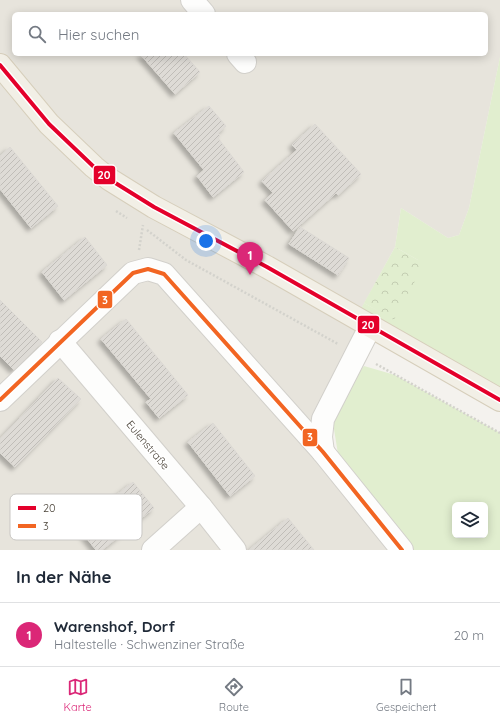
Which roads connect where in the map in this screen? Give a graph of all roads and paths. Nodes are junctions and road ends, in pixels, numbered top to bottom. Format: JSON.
{"nodes":[{"id":1,"x":192,"y":0,"type":"edge"},
{"id":2,"x":202,"y":12,"type":"edge"},
{"id":3,"x":0,"y":65,"type":"edge"},
{"id":4,"x":154,"y":207,"type":"junction"},
{"id":5,"x":143,"y":227,"type":"junction"},
{"id":6,"x":148,"y":269,"type":"junction"},
{"id":7,"x":370,"y":327,"type":"junction"},
{"id":8,"x":60,"y":341,"type":"junction"},
{"id":9,"x":357,"y":354,"type":"junction"},
{"id":10,"x":0,"y":398,"type":"edge"},
{"id":11,"x":500,"y":400,"type":"edge"},
{"id":12,"x":500,"y":432,"type":"edge"},
{"id":13,"x":323,"y":452,"type":"junction"},
{"id":14,"x":201,"y":507,"type":"junction"},
{"id":15,"x":152,"y":550,"type":"edge"},
{"id":16,"x":235,"y":550,"type":"edge"},
{"id":17,"x":402,"y":550,"type":"edge"}],
"edges":[{"from":1,"to":2,"type":"street"},
{"from":3,"to":4,"type":"main road"},
{"from":4,"to":5,"type":"path"},
{"from":4,"to":7,"type":"main road"},
{"from":5,"to":6,"type":"path"},
{"from":5,"to":9,"type":"path"},
{"from":6,"to":8,"type":"street"},
{"from":6,"to":13,"type":"street"},
{"from":7,"to":9,"type":"street"},
{"from":7,"to":11,"type":"main road"},
{"from":8,"to":10,"type":"street"},
{"from":8,"to":14,"type":"street","name":"Eulenstraße"},
{"from":9,"to":12,"type":"path"},
{"from":9,"to":13,"type":"street"},
{"from":13,"to":17,"type":"street"},
{"from":14,"to":15,"type":"street"},
{"from":14,"to":16,"type":"street","name":"Eulenstraße"}]}
